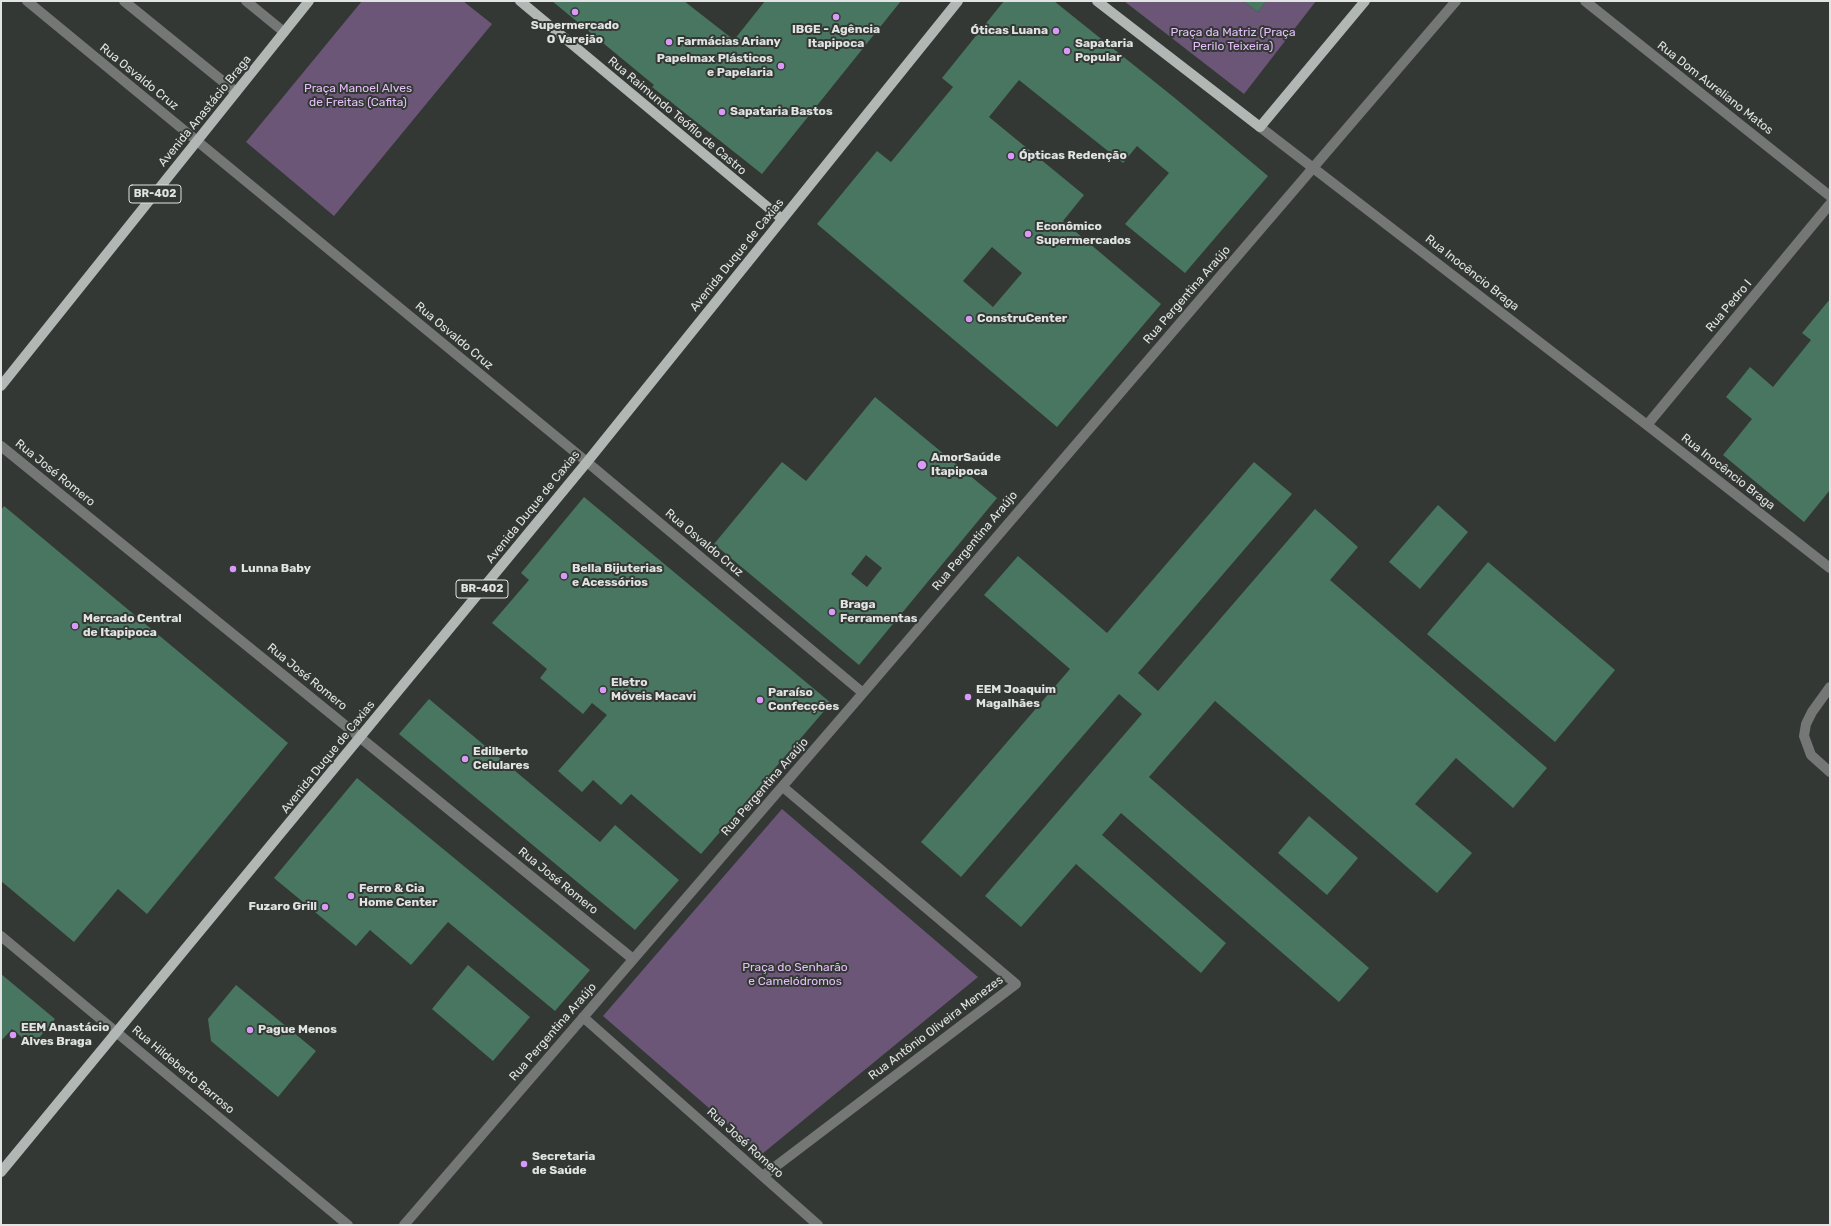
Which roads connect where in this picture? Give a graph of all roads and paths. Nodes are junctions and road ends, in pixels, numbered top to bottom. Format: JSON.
{"nodes":[{"id":1,"x":27,"y":1,"type":"edge"},
{"id":2,"x":124,"y":1,"type":"edge"},
{"id":3,"x":246,"y":1,"type":"edge"},
{"id":4,"x":309,"y":1,"type":"edge"},
{"id":5,"x":520,"y":1,"type":"edge"},
{"id":6,"x":958,"y":1,"type":"edge"},
{"id":7,"x":1097,"y":1,"type":"edge"},
{"id":8,"x":1365,"y":1,"type":"edge"},
{"id":9,"x":1456,"y":1,"type":"edge"},
{"id":10,"x":1585,"y":1,"type":"edge"},
{"id":11,"x":284,"y":32,"type":"junction"},
{"id":12,"x":236,"y":92,"type":"junction"},
{"id":13,"x":1260,"y":127,"type":"junction"},
{"id":14,"x":197,"y":141,"type":"junction"},
{"id":15,"x":1314,"y":168,"type":"junction"},
{"id":16,"x":1830,"y":196,"type":"edge"},
{"id":17,"x":1830,"y":204,"type":"edge"},
{"id":18,"x":782,"y":219,"type":"junction"},
{"id":19,"x":1,"y":386,"type":"edge"},
{"id":20,"x":1647,"y":425,"type":"junction"},
{"id":21,"x":1,"y":446,"type":"edge"},
{"id":22,"x":586,"y":462,"type":"junction"},
{"id":23,"x":1830,"y":568,"type":"edge"},
{"id":24,"x":1830,"y":687,"type":"edge"},
{"id":25,"x":863,"y":693,"type":"junction"},
{"id":26,"x":360,"y":738,"type":"junction"},
{"id":27,"x":1830,"y":772,"type":"edge"},
{"id":28,"x":782,"y":787,"type":"junction"},
{"id":29,"x":1,"y":936,"type":"edge"},
{"id":30,"x":633,"y":959,"type":"junction"},
{"id":31,"x":583,"y":1017,"type":"junction"},
{"id":32,"x":118,"y":1033,"type":"junction"},
{"id":33,"x":1,"y":1172,"type":"edge"},
{"id":34,"x":763,"y":1176,"type":"junction"},
{"id":35,"x":348,"y":1225,"type":"edge"},
{"id":36,"x":404,"y":1225,"type":"edge"},
{"id":37,"x":818,"y":1225,"type":"edge"}],
"edges":[{"from":1,"to":14,"type":"street","name":"Rua Osvaldo Cruz"},
{"from":2,"to":12,"type":"street"},
{"from":3,"to":11,"type":"street"},
{"from":4,"to":11,"type":"main road","name":"Avenida Anastácio Braga","number":"BR-402"},
{"from":5,"to":18,"type":"main road","name":"Rua Raimundo Teófilo de Castro"},
{"from":6,"to":18,"type":"main road","name":"Avenida Duque de Caxias","number":"BR-402"},
{"from":7,"to":13,"type":"main road","name":"Rua Inocêncio Braga"},
{"from":8,"to":13,"type":"main road"},
{"from":9,"to":15,"type":"street","name":"Rua Pergentina Araújo"},
{"from":10,"to":16,"type":"street","name":"Rua Dom Aureliano Matos"},
{"from":11,"to":12,"type":"main road","name":"Avenida Anastácio Braga","number":"BR-402"},
{"from":12,"to":14,"type":"main road","name":"Avenida Anastácio Braga","number":"BR-402"},
{"from":13,"to":15,"type":"street","name":"Rua Inocêncio Braga"},
{"from":14,"to":19,"type":"main road","name":"Avenida Anastácio Braga","number":"BR-402"},
{"from":14,"to":22,"type":"street","name":"Rua Osvaldo Cruz"},
{"from":15,"to":20,"type":"street","name":"Rua Inocêncio Braga"},
{"from":15,"to":25,"type":"street","name":"Rua Pergentina Araújo"},
{"from":17,"to":20,"type":"street","name":"Rua Pedro I"},
{"from":18,"to":22,"type":"main road","name":"Avenida Duque de Caxias","number":"BR-402"},
{"from":20,"to":23,"type":"street","name":"Rua Inocêncio Braga"},
{"from":21,"to":26,"type":"street","name":"Rua José Romero"},
{"from":22,"to":25,"type":"street","name":"Rua Osvaldo Cruz"},
{"from":22,"to":26,"type":"main road","name":"Avenida Duque de Caxias","number":"BR-402"},
{"from":24,"to":27,"type":"street"},
{"from":25,"to":28,"type":"street","name":"Rua Pergentina Araújo"},
{"from":26,"to":30,"type":"street","name":"Rua José Romero"},
{"from":26,"to":32,"type":"main road","name":"Avenida Duque de Caxias","number":"BR-402"},
{"from":28,"to":30,"type":"street","name":"Rua Pergentina Araújo"},
{"from":28,"to":34,"type":"street","name":"Rua Antônio Oliveira Menezes"},
{"from":29,"to":32,"type":"street","name":"Rua Hildeberto Barroso"},
{"from":30,"to":31,"type":"street","name":"Rua Pergentina Araújo"},
{"from":31,"to":34,"type":"street","name":"Rua José Romero"},
{"from":31,"to":36,"type":"street","name":"Rua Pergentina Araújo"},
{"from":32,"to":33,"type":"main road","name":"Avenida Duque de Caxias","number":"BR-402"},
{"from":32,"to":35,"type":"street","name":"Rua Hildeberto Barroso"},
{"from":34,"to":37,"type":"street","name":"Rua José Romero"}]}
